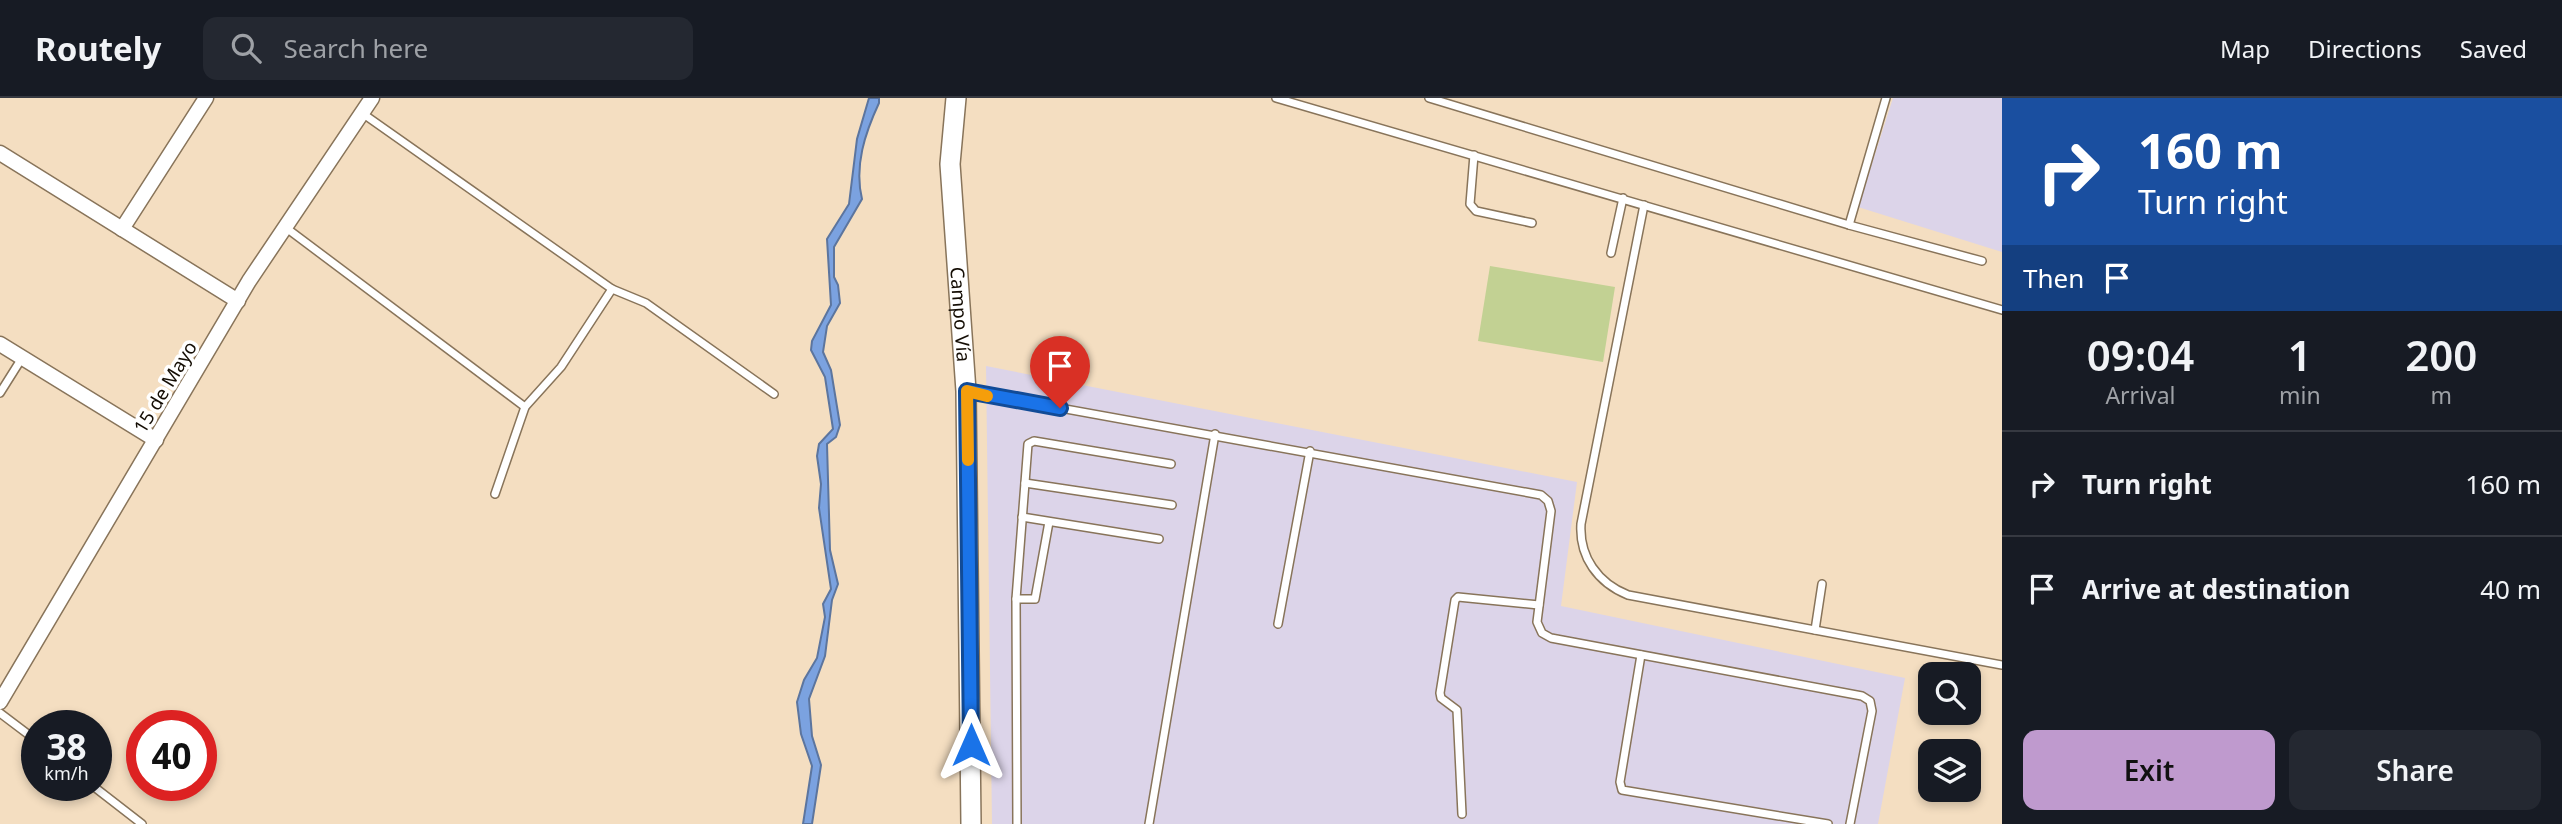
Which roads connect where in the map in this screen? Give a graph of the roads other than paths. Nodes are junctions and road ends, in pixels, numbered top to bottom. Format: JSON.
{"nodes":[{"id":1,"x":206,"y":98,"type":"edge"},
{"id":2,"x":372,"y":98,"type":"edge"},
{"id":3,"x":956,"y":98,"type":"edge"},
{"id":4,"x":1276,"y":98,"type":"edge"},
{"id":5,"x":1429,"y":98,"type":"edge"},
{"id":6,"x":1886,"y":98,"type":"edge"},
{"id":7,"x":362,"y":113,"type":"junction"},
{"id":8,"x":0,"y":153,"type":"edge"},
{"id":9,"x":1474,"y":155,"type":"junction"},
{"id":10,"x":1623,"y":198,"type":"junction"},
{"id":11,"x":1644,"y":205,"type":"junction"},
{"id":12,"x":1532,"y":223,"type":"dead end"},
{"id":13,"x":1849,"y":225,"type":"junction"},
{"id":14,"x":284,"y":226,"type":"junction"},
{"id":15,"x":122,"y":229,"type":"junction"},
{"id":16,"x":1611,"y":253,"type":"dead end"},
{"id":17,"x":1982,"y":261,"type":"dead end"},
{"id":18,"x":612,"y":289,"type":"junction"},
{"id":19,"x":238,"y":301,"type":"junction"},
{"id":20,"x":2002,"y":310,"type":"edge"},
{"id":21,"x":0,"y":344,"type":"edge"},
{"id":22,"x":22,"y":357,"type":"junction"},
{"id":23,"x":967,"y":391,"type":"junction"},
{"id":24,"x":0,"y":393,"type":"edge"},
{"id":25,"x":774,"y":394,"type":"dead end"},
{"id":26,"x":525,"y":407,"type":"junction"},
{"id":27,"x":1215,"y":434,"type":"junction"},
{"id":28,"x":156,"y":439,"type":"junction"},
{"id":29,"x":1310,"y":451,"type":"junction"},
{"id":30,"x":1171,"y":464,"type":"dead end"},
{"id":31,"x":1025,"y":483,"type":"junction"},
{"id":32,"x":495,"y":494,"type":"dead end"},
{"id":33,"x":1172,"y":505,"type":"dead end"},
{"id":34,"x":1022,"y":517,"type":"junction"},
{"id":35,"x":1049,"y":522,"type":"junction"},
{"id":36,"x":1159,"y":539,"type":"dead end"},
{"id":37,"x":1822,"y":584,"type":"dead end"},
{"id":38,"x":1016,"y":599,"type":"junction"},
{"id":39,"x":1539,"y":605,"type":"junction"},
{"id":40,"x":1278,"y":624,"type":"dead end"},
{"id":41,"x":1815,"y":630,"type":"junction"},
{"id":42,"x":1641,"y":655,"type":"junction"},
{"id":43,"x":2002,"y":665,"type":"edge"},
{"id":44,"x":0,"y":702,"type":"edge"},
{"id":45,"x":0,"y":713,"type":"edge"},
{"id":46,"x":21,"y":729,"type":"edge"},
{"id":47,"x":112,"y":801,"type":"edge"},
{"id":48,"x":1462,"y":814,"type":"dead end"},
{"id":49,"x":142,"y":824,"type":"edge"},
{"id":50,"x":971,"y":824,"type":"edge"},
{"id":51,"x":1017,"y":824,"type":"edge"},
{"id":52,"x":1149,"y":824,"type":"edge"},
{"id":53,"x":1828,"y":824,"type":"edge"},
{"id":54,"x":1850,"y":824,"type":"edge"}],
"edges":[{"from":1,"to":15,"type":"street"},
{"from":2,"to":7,"type":"street","name":"15 de Mayo"},
{"from":3,"to":23,"type":"street","name":"Campo Vía"},
{"from":4,"to":9,"type":"lane"},
{"from":5,"to":13,"type":"lane"},
{"from":6,"to":13,"type":"lane"},
{"from":7,"to":14,"type":"street","name":"15 de Mayo"},
{"from":7,"to":18,"type":"lane"},
{"from":8,"to":15,"type":"street"},
{"from":9,"to":10,"type":"lane"},
{"from":9,"to":12,"type":"lane"},
{"from":10,"to":11,"type":"lane"},
{"from":10,"to":16,"type":"lane"},
{"from":11,"to":20,"type":"lane"},
{"from":11,"to":41,"type":"lane"},
{"from":13,"to":17,"type":"lane"},
{"from":14,"to":19,"type":"street","name":"15 de Mayo"},
{"from":14,"to":26,"type":"lane"},
{"from":15,"to":19,"type":"street"},
{"from":18,"to":25,"type":"lane"},
{"from":18,"to":26,"type":"lane"},
{"from":19,"to":28,"type":"street","name":"15 de Mayo"},
{"from":21,"to":22,"type":"street"},
{"from":22,"to":24,"type":"lane"},
{"from":22,"to":28,"type":"street"},
{"from":23,"to":27,"type":"lane"},
{"from":23,"to":50,"type":"street","name":"Campo Vía"},
{"from":26,"to":32,"type":"lane"},
{"from":27,"to":29,"type":"lane"},
{"from":27,"to":52,"type":"lane"},
{"from":28,"to":44,"type":"street","name":"15 de Mayo"},
{"from":29,"to":39,"type":"lane"},
{"from":29,"to":40,"type":"lane"},
{"from":30,"to":31,"type":"lane"},
{"from":31,"to":33,"type":"lane"},
{"from":31,"to":34,"type":"lane"},
{"from":34,"to":35,"type":"lane"},
{"from":34,"to":38,"type":"lane"},
{"from":35,"to":36,"type":"lane"},
{"from":35,"to":38,"type":"lane"},
{"from":37,"to":41,"type":"lane"},
{"from":38,"to":51,"type":"lane"},
{"from":39,"to":42,"type":"lane"},
{"from":39,"to":48,"type":"lane"},
{"from":41,"to":43,"type":"lane"},
{"from":42,"to":53,"type":"lane"},
{"from":42,"to":54,"type":"lane"},
{"from":45,"to":46,"type":"lane"},
{"from":47,"to":49,"type":"lane"}]}
